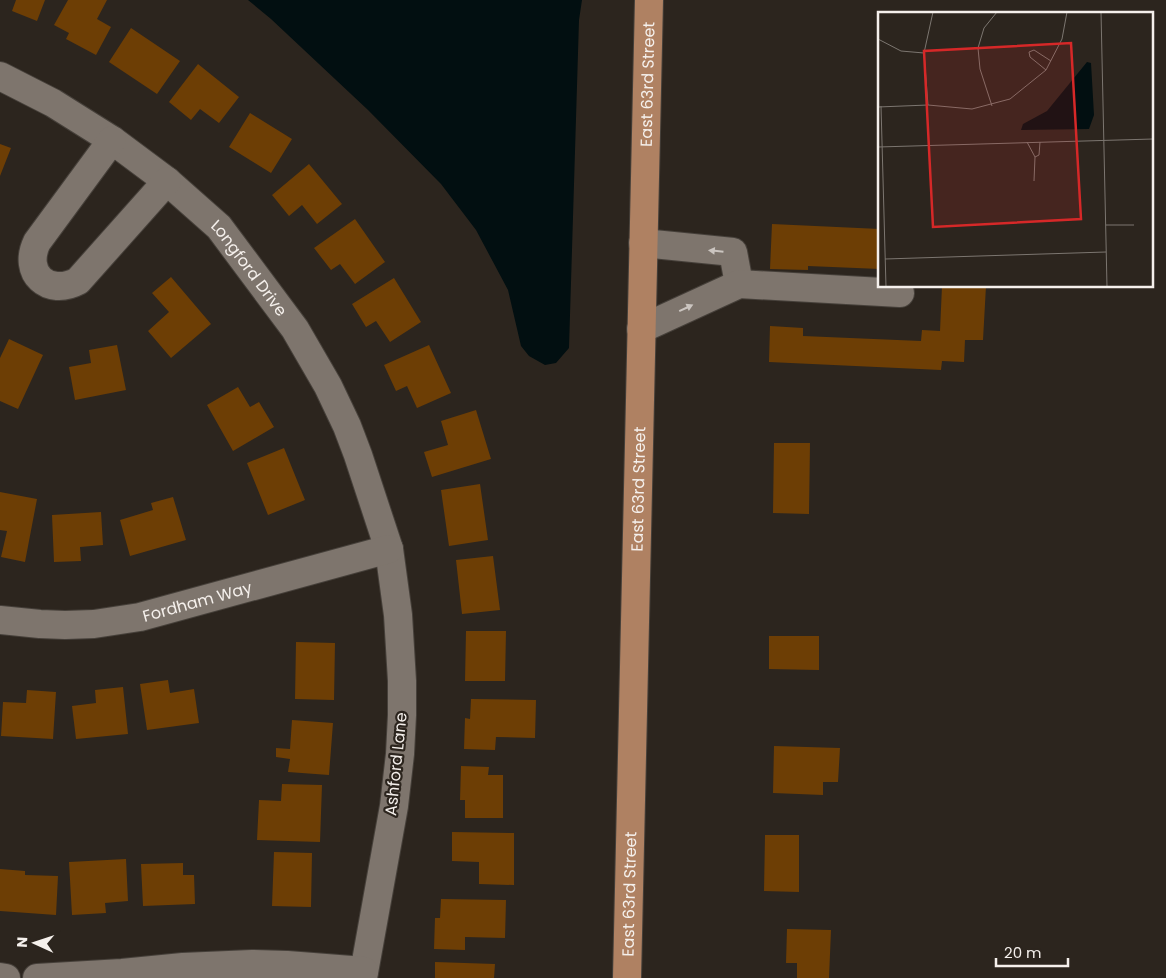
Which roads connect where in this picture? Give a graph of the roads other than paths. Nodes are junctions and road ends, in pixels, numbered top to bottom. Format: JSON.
{"nodes":[{"id":1,"x":648,"y":0,"type":"edge"},
{"id":2,"x":0,"y":76,"type":"edge"},
{"id":3,"x":112,"y":140,"type":"junction"},
{"id":4,"x":167,"y":181,"type":"junction"},
{"id":5,"x":644,"y":243,"type":"junction"},
{"id":6,"x":738,"y":284,"type":"junction"},
{"id":7,"x":900,"y":293,"type":"dead end"},
{"id":8,"x":641,"y":329,"type":"junction"},
{"id":9,"x":389,"y":549,"type":"junction"},
{"id":10,"x":0,"y":620,"type":"edge"},
{"id":11,"x":364,"y":974,"type":"edge"},
{"id":12,"x":0,"y":977,"type":"edge"},
{"id":13,"x":6,"y":978,"type":"edge"},
{"id":14,"x":37,"y":978,"type":"edge"},
{"id":15,"x":626,"y":978,"type":"edge"}],
"edges":[{"from":1,"to":5,"type":"main road","name":"East 63rd Street"},
{"from":2,"to":3,"type":"street","name":"Longford Drive"},
{"from":3,"to":4,"type":"street","name":"Longford Drive"},
{"from":3,"to":4,"type":"street"},
{"from":4,"to":9,"type":"street","name":"Longford Drive"},
{"from":6,"to":5,"type":"street","one_way":true},
{"from":5,"to":8,"type":"main road","name":"East 63rd Street"},
{"from":6,"to":7,"type":"street"},
{"from":8,"to":6,"type":"street","one_way":true},
{"from":8,"to":15,"type":"main road","name":"East 63rd Street"},
{"from":9,"to":10,"type":"street","name":"Fordham Way"},
{"from":9,"to":11,"type":"street","name":"Ashford Lane"},
{"from":11,"to":14,"type":"street"},
{"from":12,"to":13,"type":"street"}]}
